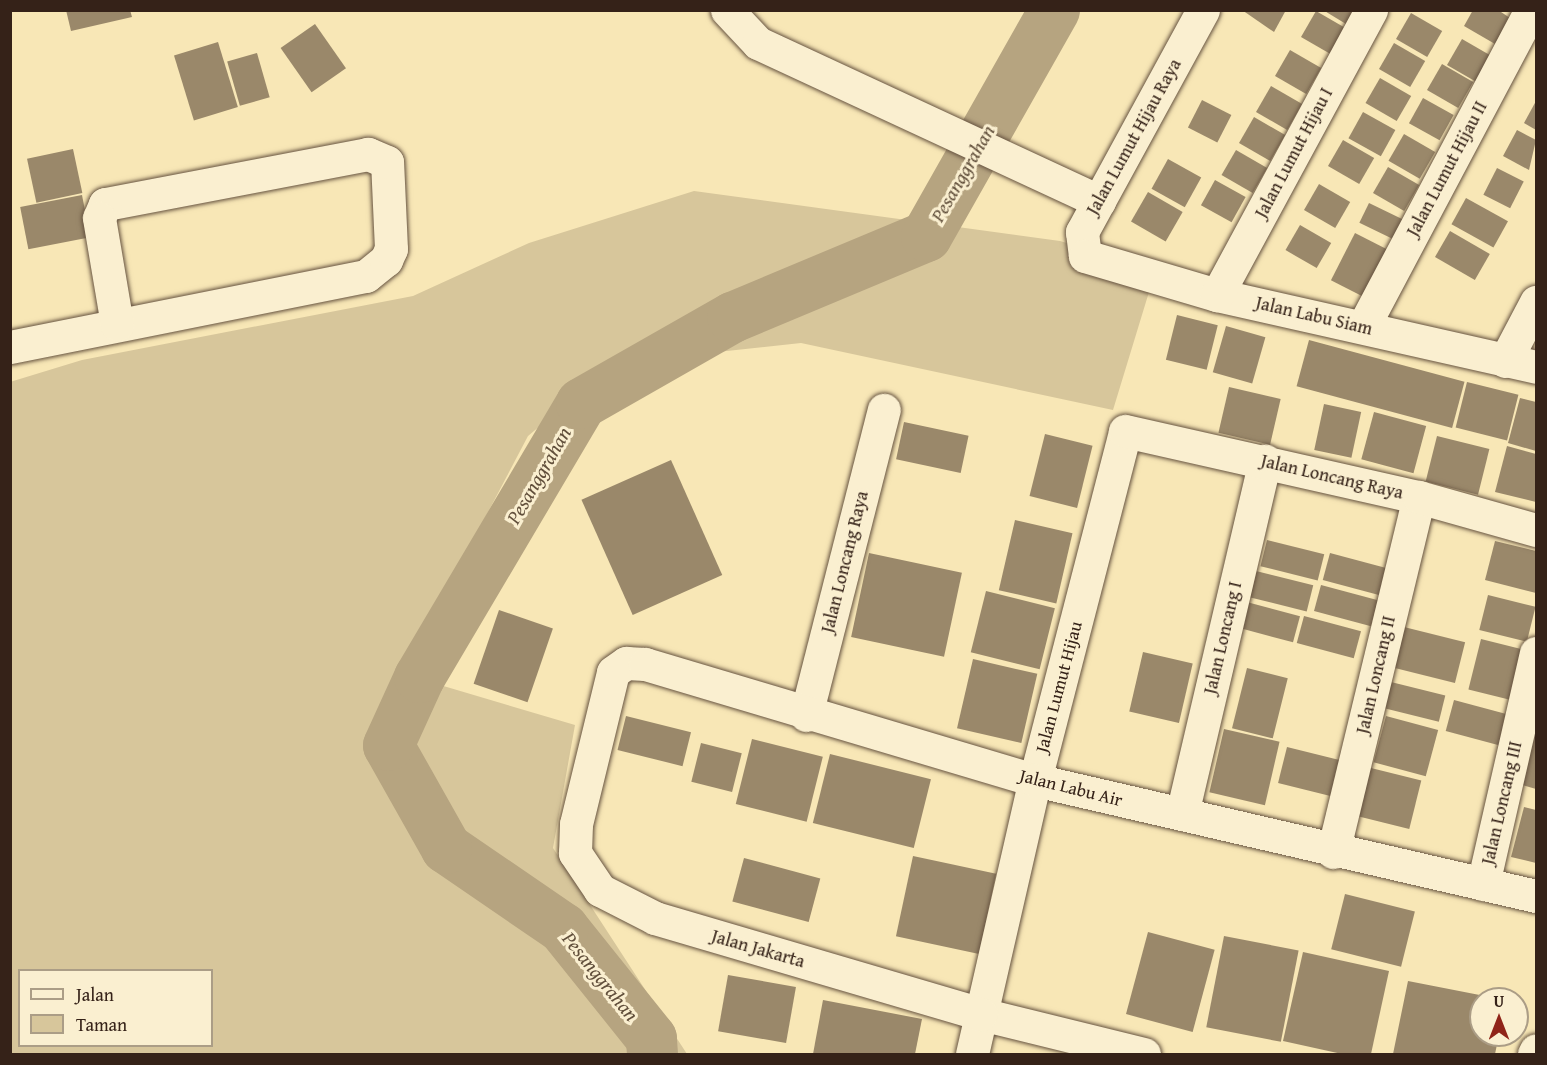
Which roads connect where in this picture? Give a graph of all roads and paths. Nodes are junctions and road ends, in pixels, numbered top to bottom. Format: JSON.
{"nodes":[{"id":1,"x":727,"y":10,"type":"edge"},
{"id":2,"x":1203,"y":10,"type":"edge"},
{"id":3,"x":1371,"y":10,"type":"edge"},
{"id":4,"x":1531,"y":10,"type":"edge"},
{"id":5,"x":1099,"y":201,"type":"junction"},
{"id":6,"x":1093,"y":262,"type":"joint"},
{"id":7,"x":1217,"y":295,"type":"junction"},
{"id":8,"x":1536,"y":302,"type":"edge"},
{"id":9,"x":117,"y":324,"type":"junction"},
{"id":10,"x":1363,"y":327,"type":"junction"},
{"id":11,"x":10,"y":347,"type":"edge"},
{"id":12,"x":1505,"y":361,"type":"junction"},
{"id":13,"x":1536,"y":367,"type":"edge"},
{"id":14,"x":884,"y":410,"type":"dead end"},
{"id":15,"x":1125,"y":431,"type":"joint"},
{"id":16,"x":1264,"y":461,"type":"junction"},
{"id":17,"x":1419,"y":497,"type":"junction"},
{"id":18,"x":1536,"y":530,"type":"edge"},
{"id":19,"x":1536,"y":653,"type":"edge"},
{"id":20,"x":613,"y":672,"type":"joint"},
{"id":21,"x":806,"y":715,"type":"junction"},
{"id":22,"x":1035,"y":780,"type":"junction"},
{"id":23,"x":1182,"y":814,"type":"junction"},
{"id":24,"x":1334,"y":852,"type":"junction"},
{"id":25,"x":1484,"y":884,"type":"junction"},
{"id":26,"x":1536,"y":896,"type":"edge"},
{"id":27,"x":981,"y":1014,"type":"junction"},
{"id":28,"x":1536,"y":1050,"type":"edge"},
{"id":29,"x":972,"y":1054,"type":"edge"},
{"id":30,"x":1144,"y":1054,"type":"edge"},
{"id":31,"x":1534,"y":1054,"type":"edge"}],
"edges":[{"from":1,"to":5,"type":"street"},
{"from":2,"to":5,"type":"street","name":"Jalan Lumut Hijau Raya"},
{"from":3,"to":7,"type":"street","name":"Jalan Lumut Hijau I"},
{"from":4,"to":10,"type":"street","name":"Jalan Lumut Hijau II"},
{"from":5,"to":6,"type":"street","name":"Jalan Lumut Hijau Raya"},
{"from":6,"to":7,"type":"street","name":"Jalan Labu Siam"},
{"from":7,"to":10,"type":"street","name":"Jalan Labu Siam"},
{"from":8,"to":12,"type":"street"},
{"from":9,"to":9,"type":"street"},
{"from":9,"to":11,"type":"street"},
{"from":10,"to":12,"type":"street","name":"Jalan Labu Siam"},
{"from":12,"to":13,"type":"street","name":"Jalan Labu Siam"},
{"from":14,"to":21,"type":"street","name":"Jalan Loncang Raya"},
{"from":15,"to":16,"type":"street","name":"Jalan Loncang Raya"},
{"from":15,"to":22,"type":"street","name":"Jalan Lumut Hijau"},
{"from":16,"to":17,"type":"street","name":"Jalan Loncang Raya"},
{"from":16,"to":23,"type":"street","name":"Jalan Loncang I"},
{"from":17,"to":18,"type":"street","name":"Jalan Loncang Raya"},
{"from":17,"to":24,"type":"street","name":"Jalan Loncang II"},
{"from":19,"to":25,"type":"street","name":"Jalan Loncang III"},
{"from":20,"to":21,"type":"street","name":"Jalan Labu Air"},
{"from":20,"to":27,"type":"street","name":"Jalan Jakarta"},
{"from":21,"to":22,"type":"street","name":"Jalan Labu Air"},
{"from":22,"to":23,"type":"street","name":"Jalan Labu Air"},
{"from":22,"to":27,"type":"street","name":"Jalan Lumut Hijau"},
{"from":23,"to":24,"type":"street","name":"Jalan Labu Air"},
{"from":24,"to":25,"type":"street","name":"Jalan Labu Air"},
{"from":25,"to":26,"type":"street","name":"Jalan Labu Air"},
{"from":27,"to":29,"type":"street","name":"Jalan Lumut Hijau"},
{"from":27,"to":30,"type":"street","name":"Jalan Jakarta"},
{"from":28,"to":31,"type":"street"}]}
